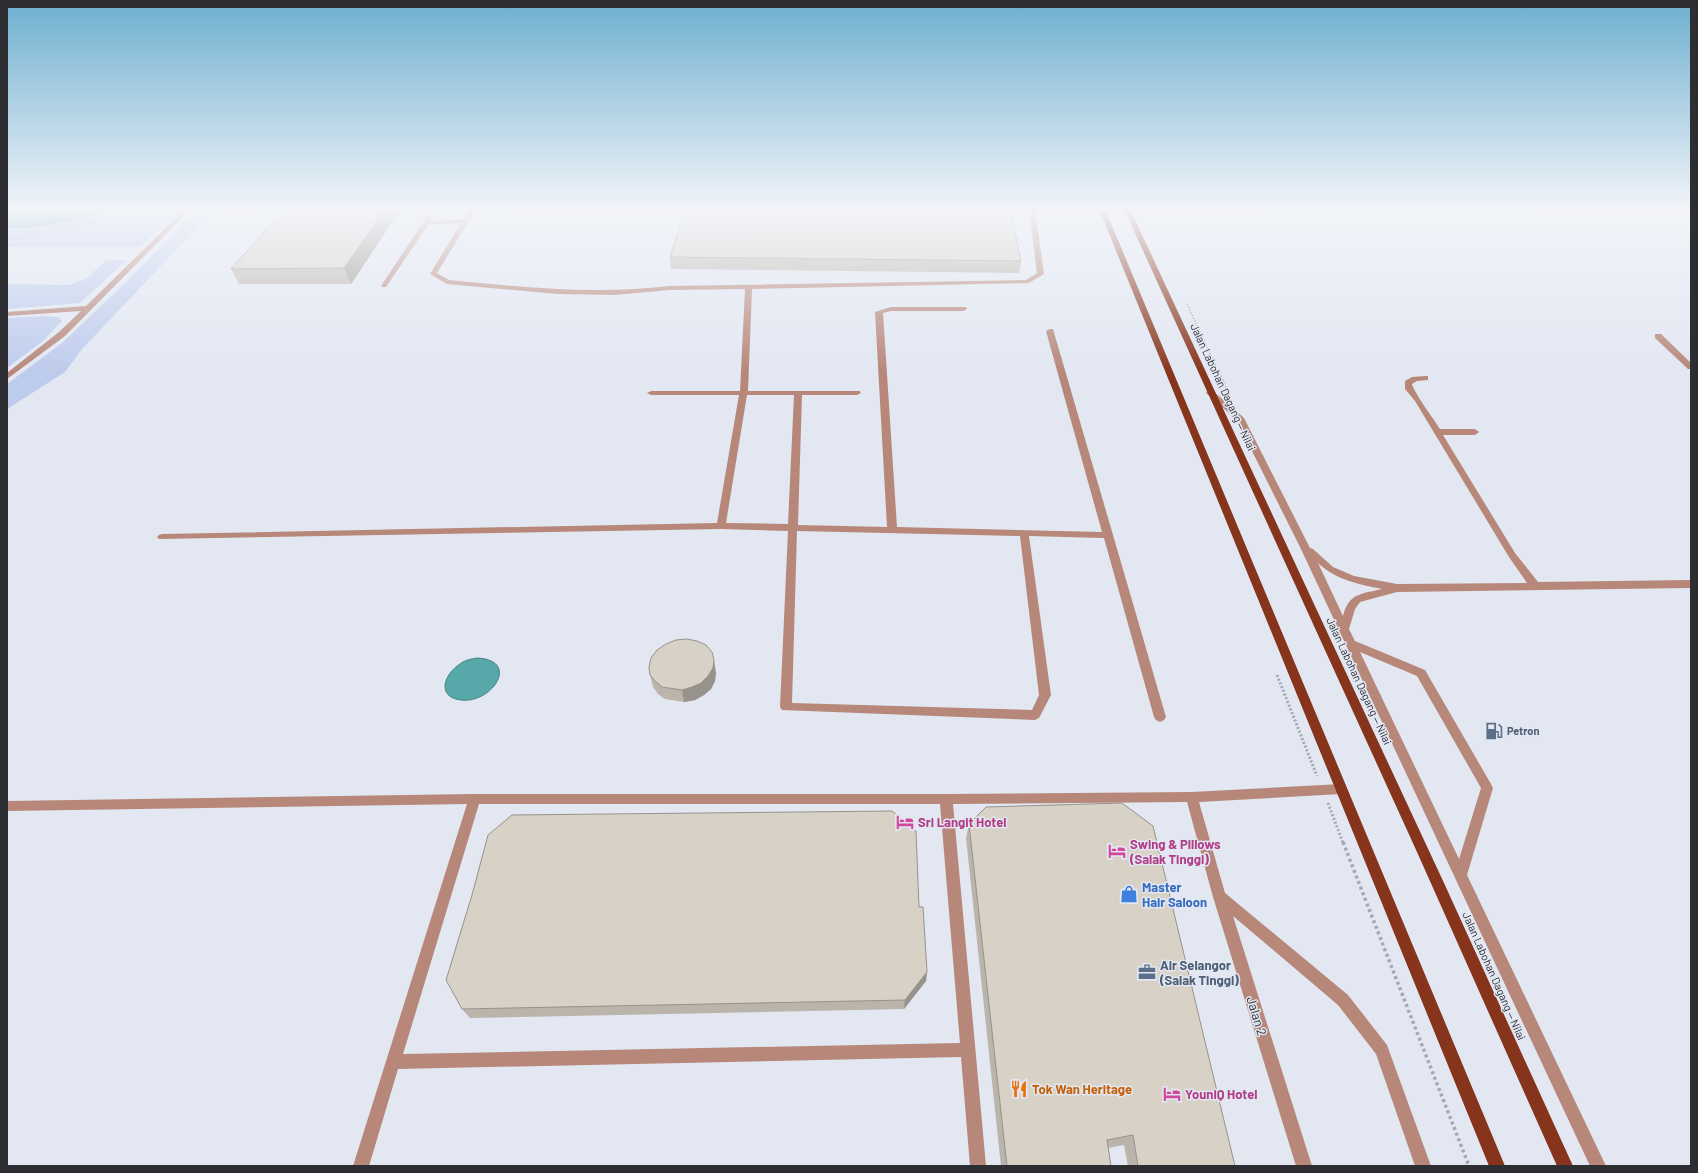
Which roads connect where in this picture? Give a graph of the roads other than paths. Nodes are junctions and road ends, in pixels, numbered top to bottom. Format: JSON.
{"nodes":[{"id":1,"x":133,"y":264,"type":"edge"},
{"id":2,"x":399,"y":264,"type":"edge"},
{"id":3,"x":439,"y":264,"type":"edge"},
{"id":4,"x":1040,"y":264,"type":"edge"},
{"id":5,"x":1125,"y":264,"type":"edge"},
{"id":6,"x":1152,"y":264,"type":"edge"},
{"id":7,"x":384,"y":286,"type":"dead end"},
{"id":8,"x":749,"y":286,"type":"junction"},
{"id":9,"x":88,"y":308,"type":"junction"},
{"id":10,"x":962,"y":309,"type":"dead end"},
{"id":11,"x":7,"y":314,"type":"edge"},
{"id":12,"x":1050,"y":332,"type":"dead end"},
{"id":13,"x":1658,"y":336,"type":"dead end"},
{"id":14,"x":1691,"y":367,"type":"edge"},
{"id":15,"x":7,"y":377,"type":"edge"},
{"id":16,"x":1426,"y":378,"type":"dead end"},
{"id":17,"x":857,"y":392,"type":"dead end"},
{"id":18,"x":651,"y":393,"type":"dead end"},
{"id":19,"x":798,"y":393,"type":"junction"},
{"id":20,"x":1210,"y":393,"type":"junction"},
{"id":21,"x":743,"y":394,"type":"junction"},
{"id":22,"x":1437,"y":432,"type":"junction"},
{"id":23,"x":1475,"y":432,"type":"dead end"},
{"id":24,"x":721,"y":526,"type":"junction"},
{"id":25,"x":793,"y":528,"type":"junction"},
{"id":26,"x":892,"y":530,"type":"junction"},
{"id":27,"x":1024,"y":533,"type":"junction"},
{"id":28,"x":1108,"y":535,"type":"junction"},
{"id":29,"x":162,"y":537,"type":"dead end"},
{"id":30,"x":1305,"y":547,"type":"junction"},
{"id":31,"x":1691,"y":584,"type":"edge"},
{"id":32,"x":1534,"y":585,"type":"junction"},
{"id":33,"x":1397,"y":588,"type":"junction"},
{"id":34,"x":1344,"y":629,"type":"junction"},
{"id":35,"x":1351,"y":644,"type":"junction"},
{"id":36,"x":1160,"y":717,"type":"dead end"},
{"id":37,"x":1342,"y":789,"type":"junction"},
{"id":38,"x":1192,"y":797,"type":"junction"},
{"id":39,"x":475,"y":799,"type":"junction"},
{"id":40,"x":946,"y":799,"type":"junction"},
{"id":41,"x":7,"y":806,"type":"edge"},
{"id":42,"x":1460,"y":877,"type":"junction"},
{"id":43,"x":1220,"y":897,"type":"junction"},
{"id":44,"x":968,"y":1050,"type":"junction"},
{"id":45,"x":393,"y":1062,"type":"junction"},
{"id":46,"x":361,"y":1166,"type":"edge"},
{"id":47,"x":978,"y":1166,"type":"edge"},
{"id":48,"x":1304,"y":1166,"type":"edge"},
{"id":49,"x":1423,"y":1166,"type":"edge"},
{"id":50,"x":1497,"y":1166,"type":"edge"},
{"id":51,"x":1565,"y":1166,"type":"edge"},
{"id":52,"x":1598,"y":1166,"type":"edge"}],
"edges":[{"from":1,"to":9,"type":"street"},
{"from":2,"to":7,"type":"street"},
{"from":3,"to":8,"type":"street"},
{"from":4,"to":8,"type":"street"},
{"from":5,"to":37,"type":"main road"},
{"from":6,"to":20,"type":"main road","name":"Jalan Labohan Dagang ‒ Nilai"},
{"from":8,"to":21,"type":"street"},
{"from":9,"to":11,"type":"street"},
{"from":9,"to":15,"type":"street"},
{"from":10,"to":26,"type":"street"},
{"from":12,"to":28,"type":"street"},
{"from":13,"to":14,"type":"street"},
{"from":16,"to":22,"type":"street"},
{"from":17,"to":19,"type":"street"},
{"from":18,"to":21,"type":"street"},
{"from":19,"to":21,"type":"street"},
{"from":19,"to":25,"type":"street"},
{"from":20,"to":30,"type":"street"},
{"from":20,"to":51,"type":"main road","name":"Jalan Labohan Dagang ‒ Nilai"},
{"from":21,"to":24,"type":"street"},
{"from":22,"to":23,"type":"street"},
{"from":22,"to":32,"type":"street"},
{"from":24,"to":25,"type":"street"},
{"from":24,"to":29,"type":"street"},
{"from":25,"to":26,"type":"street"},
{"from":25,"to":27,"type":"street"},
{"from":26,"to":27,"type":"street"},
{"from":27,"to":28,"type":"street"},
{"from":28,"to":36,"type":"street"},
{"from":30,"to":33,"type":"street"},
{"from":30,"to":34,"type":"street"},
{"from":31,"to":32,"type":"street"},
{"from":32,"to":33,"type":"street"},
{"from":33,"to":34,"type":"street"},
{"from":34,"to":35,"type":"street"},
{"from":35,"to":42,"type":"street"},
{"from":35,"to":42,"type":"street"},
{"from":37,"to":38,"type":"street"},
{"from":37,"to":50,"type":"main road"},
{"from":38,"to":40,"type":"street"},
{"from":38,"to":43,"type":"street","name":"Jalan 2"},
{"from":39,"to":40,"type":"street"},
{"from":39,"to":41,"type":"street"},
{"from":39,"to":45,"type":"street"},
{"from":40,"to":44,"type":"street"},
{"from":42,"to":52,"type":"street"},
{"from":43,"to":48,"type":"street","name":"Jalan 2"},
{"from":43,"to":49,"type":"street"},
{"from":44,"to":45,"type":"street"},
{"from":44,"to":47,"type":"street"},
{"from":45,"to":46,"type":"street"}]}
